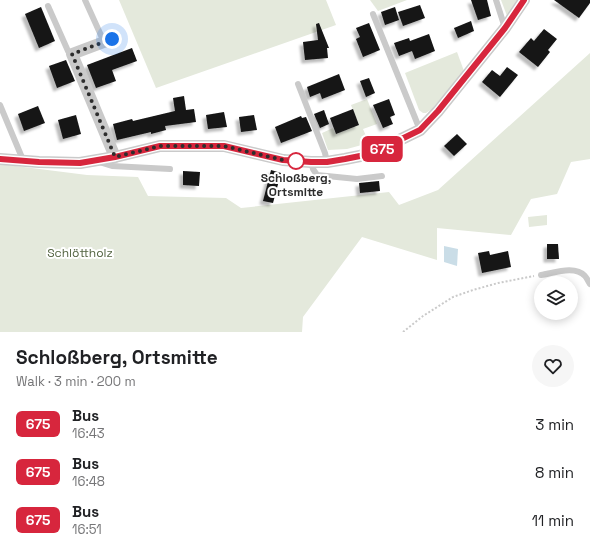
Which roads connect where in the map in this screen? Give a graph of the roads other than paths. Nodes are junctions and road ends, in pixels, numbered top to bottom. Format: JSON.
{"nodes":[{"id":1,"x":85,"y":0,"type":"edge"},
{"id":2,"x":496,"y":0,"type":"edge"},
{"id":3,"x":524,"y":0,"type":"edge"},
{"id":4,"x":48,"y":6,"type":"dead end"},
{"id":5,"x":373,"y":14,"type":"dead end"},
{"id":6,"x":505,"y":28,"type":"junction"},
{"id":7,"x":108,"y":41,"type":"joint"},
{"id":8,"x":72,"y":54,"type":"junction"},
{"id":9,"x":298,"y":84,"type":"dead end"},
{"id":10,"x":0,"y":105,"type":"edge"},
{"id":11,"x":420,"y":130,"type":"junction"},
{"id":12,"x":115,"y":157,"type":"junction"},
{"id":13,"x":0,"y":159,"type":"edge"},
{"id":14,"x":23,"y":160,"type":"junction"},
{"id":15,"x":93,"y":161,"type":"junction"},
{"id":16,"x":311,"y":162,"type":"junction"},
{"id":17,"x":327,"y":162,"type":"junction"},
{"id":18,"x":170,"y":170,"type":"dead end"},
{"id":19,"x":382,"y":176,"type":"dead end"},
{"id":20,"x":541,"y":275,"type":"road end"},
{"id":21,"x":590,"y":284,"type":"edge"}],
"edges":[{"from":1,"to":7,"type":"lane"},
{"from":2,"to":6,"type":"lane"},
{"from":3,"to":6,"type":"street"},
{"from":4,"to":8,"type":"lane"},
{"from":5,"to":11,"type":"lane"},
{"from":6,"to":11,"type":"street"},
{"from":7,"to":8,"type":"street"},
{"from":8,"to":12,"type":"street"},
{"from":9,"to":17,"type":"lane"},
{"from":10,"to":14,"type":"lane"},
{"from":11,"to":17,"type":"street"},
{"from":12,"to":15,"type":"street"},
{"from":12,"to":16,"type":"street"},
{"from":13,"to":14,"type":"street"},
{"from":14,"to":15,"type":"street"},
{"from":15,"to":18,"type":"lane"},
{"from":16,"to":17,"type":"street"},
{"from":16,"to":19,"type":"lane"},
{"from":20,"to":21,"type":"lane"}]}
